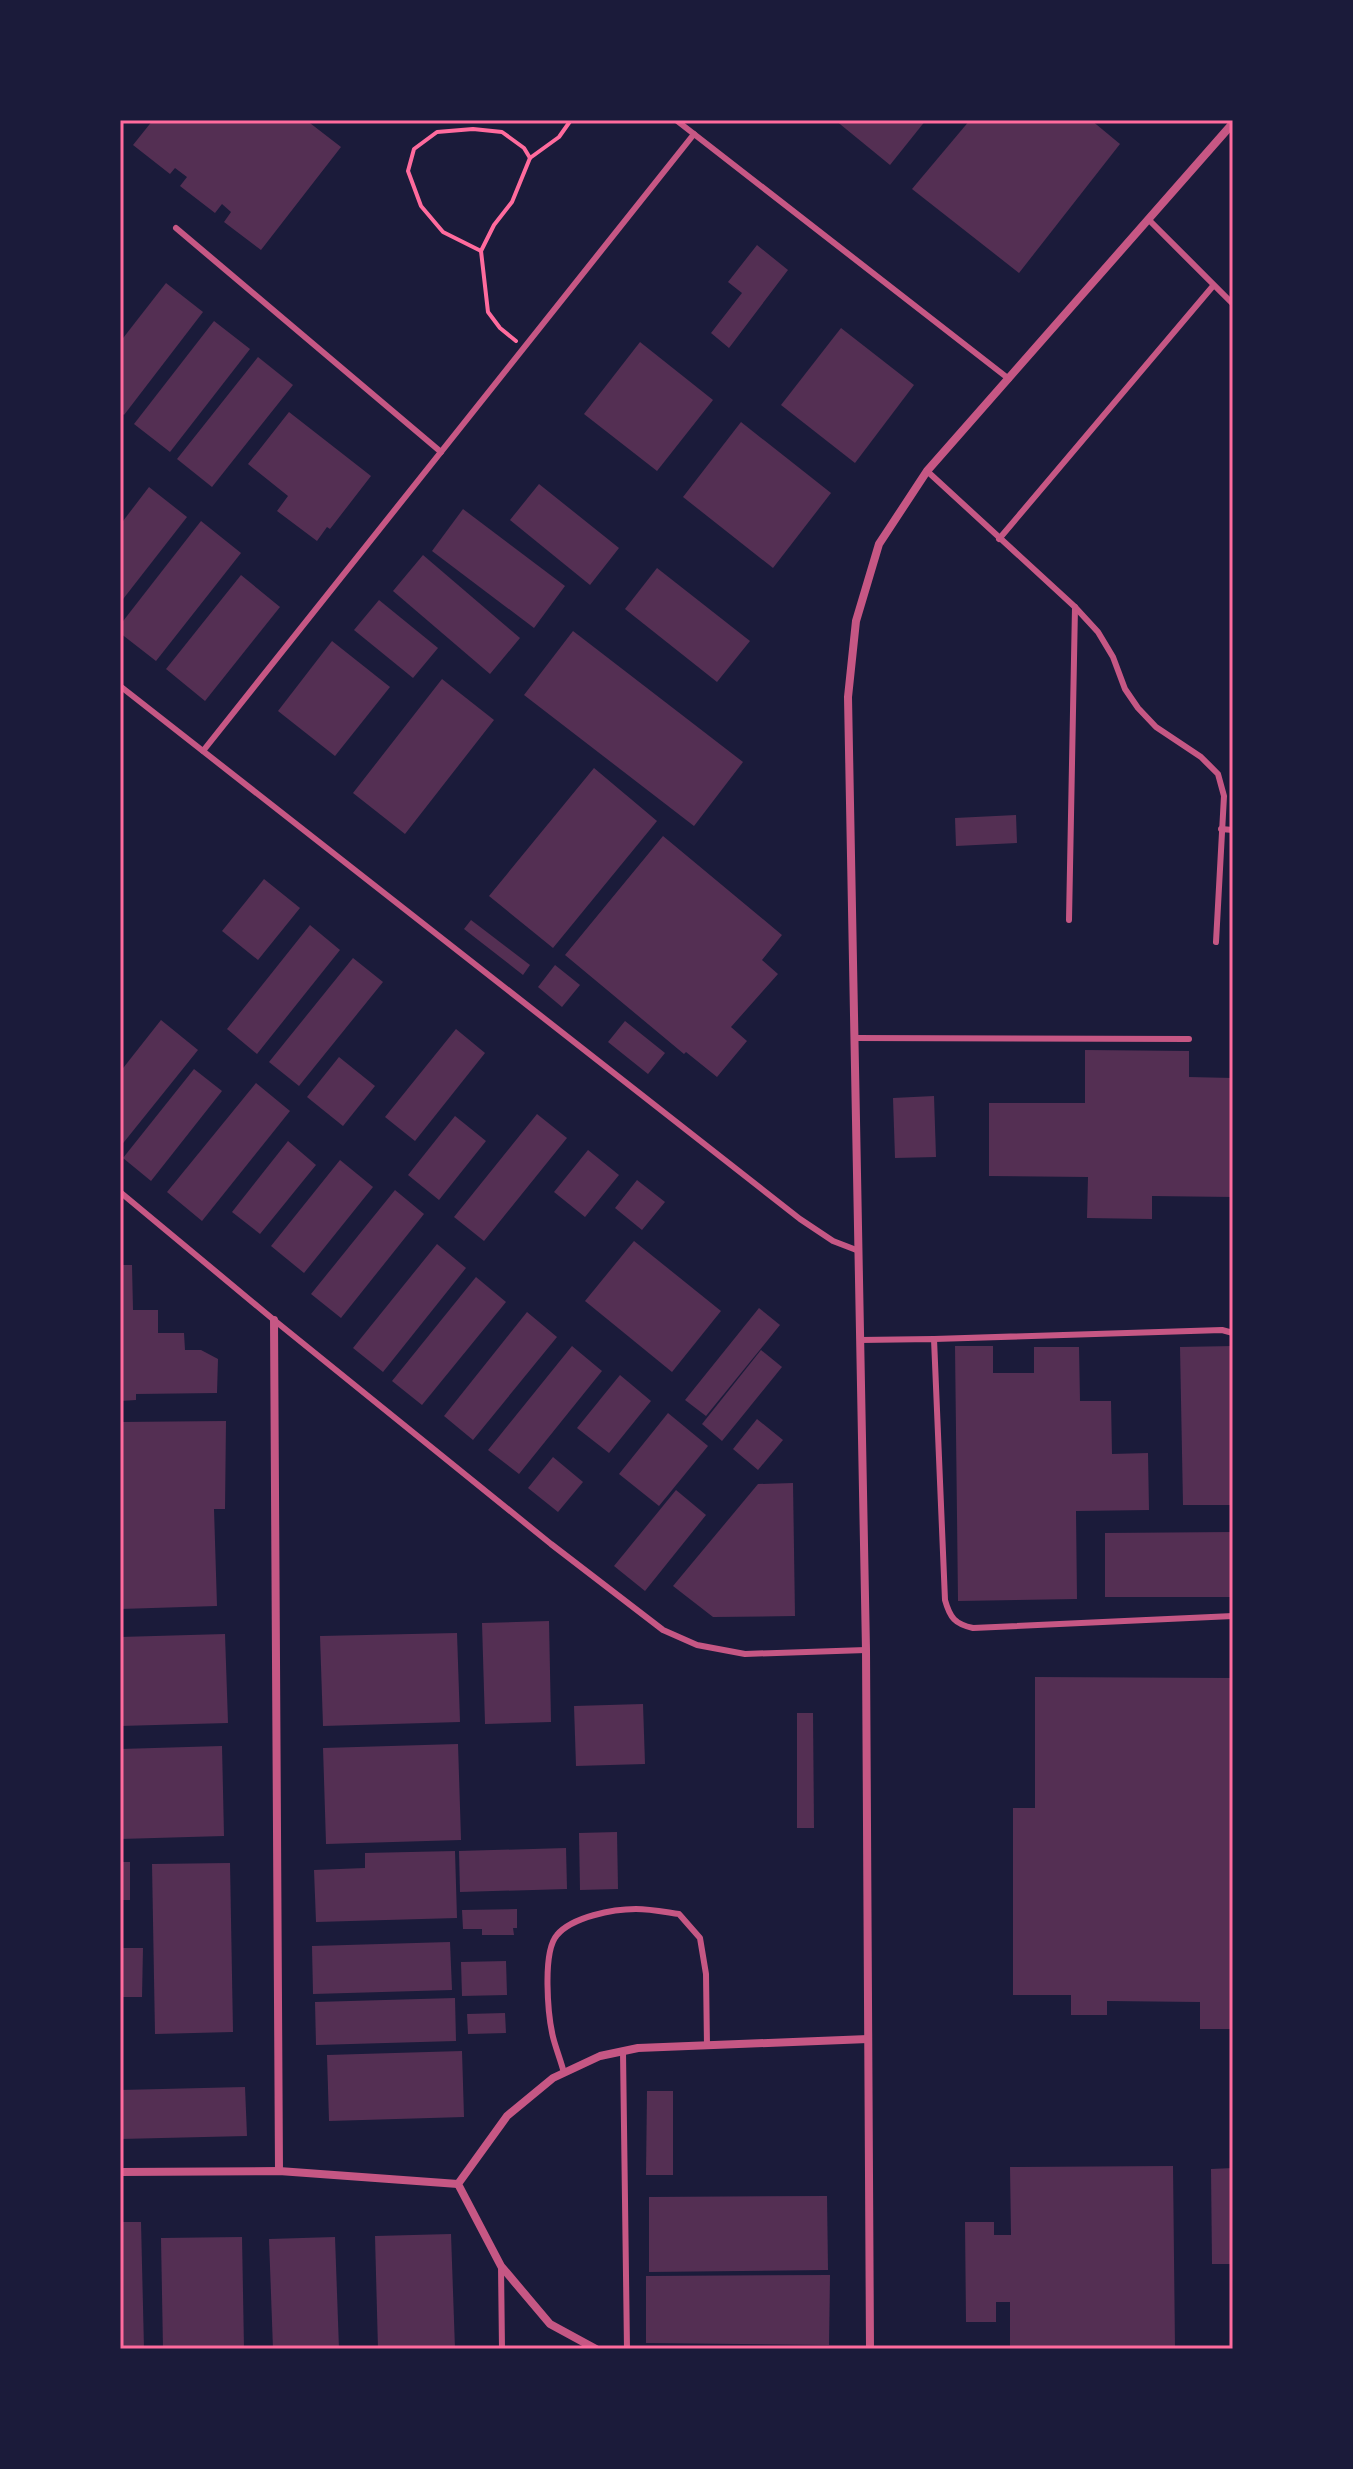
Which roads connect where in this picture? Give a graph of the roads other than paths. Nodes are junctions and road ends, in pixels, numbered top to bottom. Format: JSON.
{"nodes":[{"id":1,"x":676,"y":120,"type":"edge"},
{"id":2,"x":1233,"y":123,"type":"edge"},
{"id":3,"x":694,"y":134,"type":"junction"},
{"id":4,"x":1149,"y":220,"type":"junction"},
{"id":5,"x":176,"y":228,"type":"dead end"},
{"id":6,"x":1213,"y":286,"type":"junction"},
{"id":7,"x":1233,"y":304,"type":"edge"},
{"id":8,"x":1009,"y":379,"type":"junction"},
{"id":9,"x":441,"y":452,"type":"junction"},
{"id":10,"x":927,"y":471,"type":"junction"},
{"id":11,"x":999,"y":539,"type":"junction"},
{"id":12,"x":1075,"y":607,"type":"junction"},
{"id":13,"x":120,"y":686,"type":"edge"},
{"id":14,"x":203,"y":751,"type":"junction"},
{"id":15,"x":1221,"y":829,"type":"junction"},
{"id":16,"x":1233,"y":830,"type":"edge"},
{"id":17,"x":1069,"y":920,"type":"dead end"},
{"id":18,"x":1216,"y":942,"type":"dead end"},
{"id":19,"x":854,"y":1038,"type":"junction"},
{"id":20,"x":1189,"y":1039,"type":"dead end"},
{"id":21,"x":120,"y":1192,"type":"edge"},
{"id":22,"x":859,"y":1251,"type":"junction"},
{"id":23,"x":274,"y":1320,"type":"junction"},
{"id":24,"x":1233,"y":1333,"type":"edge"},
{"id":25,"x":934,"y":1339,"type":"junction"},
{"id":26,"x":860,"y":1340,"type":"junction"},
{"id":27,"x":1233,"y":1616,"type":"edge"},
{"id":28,"x":866,"y":1650,"type":"junction"},
{"id":29,"x":868,"y":2039,"type":"junction"},
{"id":30,"x":707,"y":2046,"type":"junction"},
{"id":31,"x":623,"y":2052,"type":"junction"},
{"id":32,"x":564,"y":2073,"type":"junction"},
{"id":33,"x":279,"y":2171,"type":"junction"},
{"id":34,"x":120,"y":2172,"type":"edge"},
{"id":35,"x":458,"y":2184,"type":"junction"},
{"id":36,"x":501,"y":2266,"type":"junction"},
{"id":37,"x":502,"y":2349,"type":"edge"},
{"id":38,"x":596,"y":2349,"type":"edge"},
{"id":39,"x":627,"y":2349,"type":"edge"},
{"id":40,"x":870,"y":2349,"type":"edge"}],
"edges":[{"from":1,"to":3,"type":"lane"},
{"from":2,"to":4,"type":"street"},
{"from":3,"to":8,"type":"lane"},
{"from":3,"to":9,"type":"lane"},
{"from":4,"to":6,"type":"lane"},
{"from":4,"to":8,"type":"street"},
{"from":5,"to":9,"type":"lane"},
{"from":6,"to":7,"type":"lane"},
{"from":6,"to":11,"type":"lane"},
{"from":8,"to":10,"type":"street"},
{"from":9,"to":14,"type":"lane"},
{"from":10,"to":11,"type":"lane"},
{"from":10,"to":19,"type":"street"},
{"from":11,"to":12,"type":"lane"},
{"from":12,"to":15,"type":"lane"},
{"from":12,"to":17,"type":"lane"},
{"from":13,"to":14,"type":"lane"},
{"from":14,"to":22,"type":"lane"},
{"from":15,"to":16,"type":"lane"},
{"from":15,"to":18,"type":"lane"},
{"from":19,"to":20,"type":"lane"},
{"from":19,"to":22,"type":"street"},
{"from":21,"to":23,"type":"lane"},
{"from":22,"to":26,"type":"street"},
{"from":23,"to":28,"type":"lane"},
{"from":23,"to":33,"type":"street"},
{"from":24,"to":25,"type":"lane"},
{"from":25,"to":26,"type":"lane"},
{"from":25,"to":27,"type":"lane"},
{"from":26,"to":28,"type":"street"},
{"from":28,"to":29,"type":"street"},
{"from":29,"to":30,"type":"street"},
{"from":29,"to":40,"type":"street"},
{"from":30,"to":31,"type":"street"},
{"from":30,"to":32,"type":"lane"},
{"from":31,"to":32,"type":"street"},
{"from":31,"to":39,"type":"lane"},
{"from":32,"to":35,"type":"street"},
{"from":33,"to":34,"type":"street"},
{"from":33,"to":35,"type":"street"},
{"from":35,"to":36,"type":"street"},
{"from":36,"to":37,"type":"lane"},
{"from":36,"to":38,"type":"street"}]}
